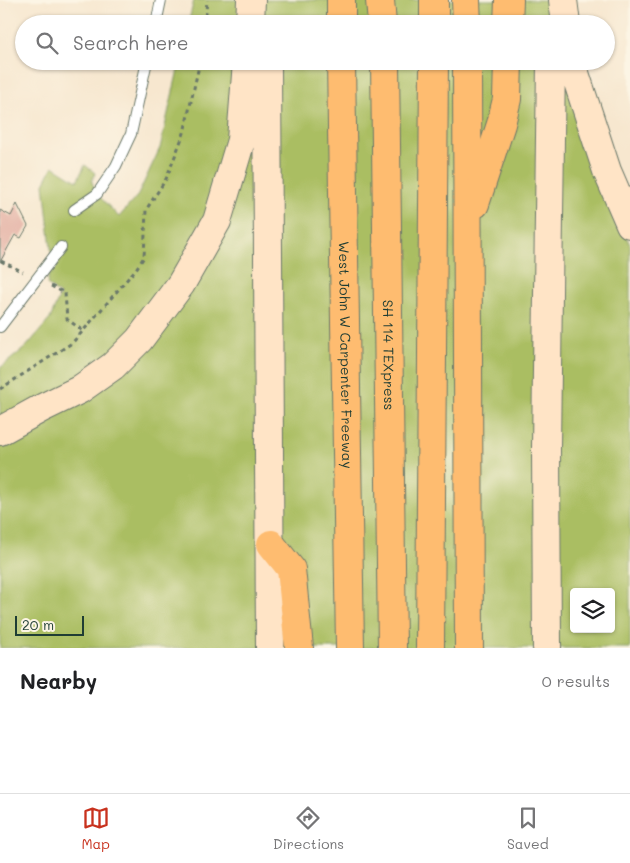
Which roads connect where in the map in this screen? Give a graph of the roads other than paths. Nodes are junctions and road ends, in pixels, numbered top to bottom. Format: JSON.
{"nodes":[{"id":1,"x":161,"y":0,"type":"edge"},
{"id":2,"x":251,"y":0,"type":"edge"},
{"id":3,"x":267,"y":0,"type":"edge"},
{"id":4,"x":341,"y":0,"type":"edge"},
{"id":5,"x":380,"y":0,"type":"edge"},
{"id":6,"x":386,"y":0,"type":"edge"},
{"id":7,"x":434,"y":0,"type":"edge"},
{"id":8,"x":466,"y":0,"type":"edge"},
{"id":9,"x":509,"y":0,"type":"edge"},
{"id":10,"x":552,"y":0,"type":"edge"},
{"id":11,"x":563,"y":0,"type":"edge"},
{"id":12,"x":158,"y":15,"type":"edge"},
{"id":13,"x":250,"y":15,"type":"edge"},
{"id":14,"x":267,"y":15,"type":"edge"},
{"id":15,"x":341,"y":15,"type":"edge"},
{"id":16,"x":381,"y":15,"type":"edge"},
{"id":17,"x":386,"y":15,"type":"edge"},
{"id":18,"x":434,"y":15,"type":"edge"},
{"id":19,"x":467,"y":15,"type":"edge"},
{"id":20,"x":508,"y":15,"type":"edge"},
{"id":21,"x":551,"y":15,"type":"edge"},
{"id":22,"x":565,"y":15,"type":"edge"},
{"id":23,"x":145,"y":70,"type":"edge"},
{"id":24,"x":246,"y":70,"type":"edge"},
{"id":25,"x":267,"y":70,"type":"edge"},
{"id":26,"x":341,"y":70,"type":"edge"},
{"id":27,"x":386,"y":70,"type":"edge"},
{"id":28,"x":434,"y":70,"type":"edge"},
{"id":29,"x":467,"y":70,"type":"edge"},
{"id":30,"x":508,"y":70,"type":"edge"},
{"id":31,"x":551,"y":70,"type":"edge"},
{"id":32,"x":574,"y":70,"type":"edge"},
{"id":33,"x":74,"y":210,"type":"dead end"},
{"id":34,"x":630,"y":224,"type":"edge"},
{"id":35,"x":468,"y":227,"type":"junction"},
{"id":36,"x":60,"y":247,"type":"dead end"},
{"id":37,"x":0,"y":327,"type":"edge"},
{"id":38,"x":0,"y":431,"type":"edge"},
{"id":39,"x":271,"y":544,"type":"junction"},
{"id":40,"x":270,"y":648,"type":"edge"},
{"id":41,"x":299,"y":648,"type":"edge"},
{"id":42,"x":350,"y":648,"type":"edge"},
{"id":43,"x":392,"y":648,"type":"edge"},
{"id":44,"x":430,"y":648,"type":"edge"},
{"id":45,"x":469,"y":648,"type":"edge"},
{"id":46,"x":547,"y":648,"type":"edge"}],
"edges":[{"from":1,"to":12,"type":"lane"},
{"from":2,"to":13,"type":"main road"},
{"from":3,"to":14,"type":"main road"},
{"from":4,"to":15,"type":"highway"},
{"from":5,"to":16,"type":"highway"},
{"from":6,"to":17,"type":"highway"},
{"from":7,"to":18,"type":"highway"},
{"from":8,"to":19,"type":"highway"},
{"from":9,"to":20,"type":"highway"},
{"from":10,"to":21,"type":"main road"},
{"from":11,"to":22,"type":"main road"},
{"from":23,"to":33,"type":"lane"},
{"from":24,"to":38,"type":"main road"},
{"from":25,"to":39,"type":"main road"},
{"from":26,"to":42,"type":"highway","name":"West John W Carpenter Freeway"},
{"from":27,"to":43,"type":"highway","name":"SH 114 TEXpress"},
{"from":28,"to":44,"type":"highway"},
{"from":29,"to":35,"type":"highway"},
{"from":30,"to":35,"type":"highway"},
{"from":31,"to":46,"type":"main road"},
{"from":32,"to":34,"type":"main road"},
{"from":35,"to":45,"type":"highway"},
{"from":36,"to":37,"type":"lane"},
{"from":39,"to":40,"type":"main road"},
{"from":39,"to":41,"type":"highway"}]}
